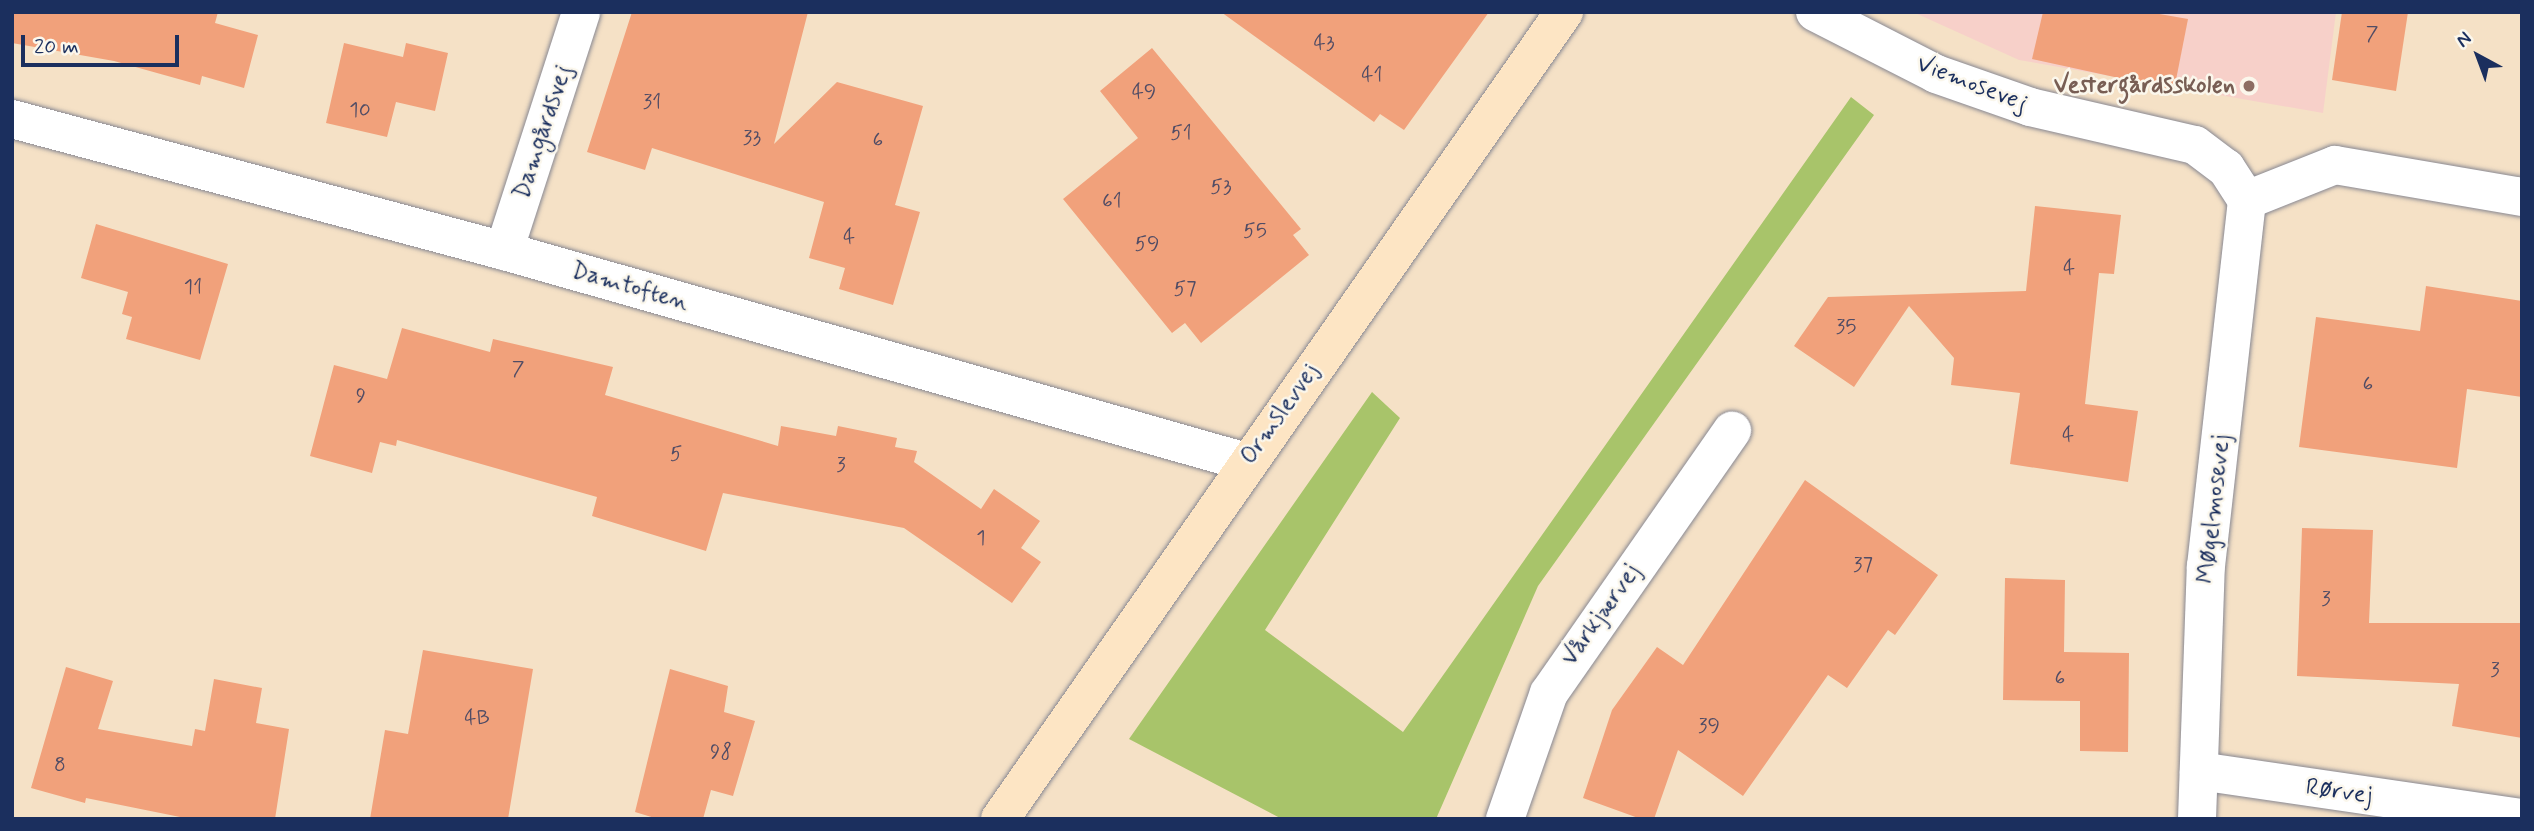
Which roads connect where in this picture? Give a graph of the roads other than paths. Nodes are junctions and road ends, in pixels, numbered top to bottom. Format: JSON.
{"nodes":[{"id":1,"x":581,"y":12,"type":"edge"},
{"id":2,"x":1564,"y":12,"type":"edge"},
{"id":3,"x":1815,"y":12,"type":"edge"},
{"id":4,"x":12,"y":119,"type":"edge"},
{"id":5,"x":2522,"y":197,"type":"edge"},
{"id":6,"x":2246,"y":200,"type":"junction"},
{"id":7,"x":504,"y":251,"type":"junction"},
{"id":8,"x":1732,"y":431,"type":"dead end"},
{"id":9,"x":1246,"y":462,"type":"junction"},
{"id":10,"x":2199,"y":771,"type":"junction"},
{"id":11,"x":2522,"y":818,"type":"edge"},
{"id":12,"x":1000,"y":819,"type":"edge"},
{"id":13,"x":1505,"y":819,"type":"edge"},
{"id":14,"x":2197,"y":819,"type":"edge"}],
"edges":[{"from":1,"to":7,"type":"street","name":"Damgårdsvej"},
{"from":2,"to":9,"type":"street","name":"Ormslevvej"},
{"from":3,"to":6,"type":"street","name":"Viemosevej"},
{"from":4,"to":7,"type":"street","name":"Damtoften"},
{"from":5,"to":6,"type":"street"},
{"from":6,"to":10,"type":"street","name":"Møgelmosevej"},
{"from":7,"to":9,"type":"street","name":"Damtoften"},
{"from":8,"to":13,"type":"street","name":"Vårkjærvej"},
{"from":9,"to":12,"type":"street","name":"Ormslevvej"},
{"from":10,"to":11,"type":"street","name":"Rørvej"},
{"from":10,"to":14,"type":"street","name":"Møgelmosevej"}]}
